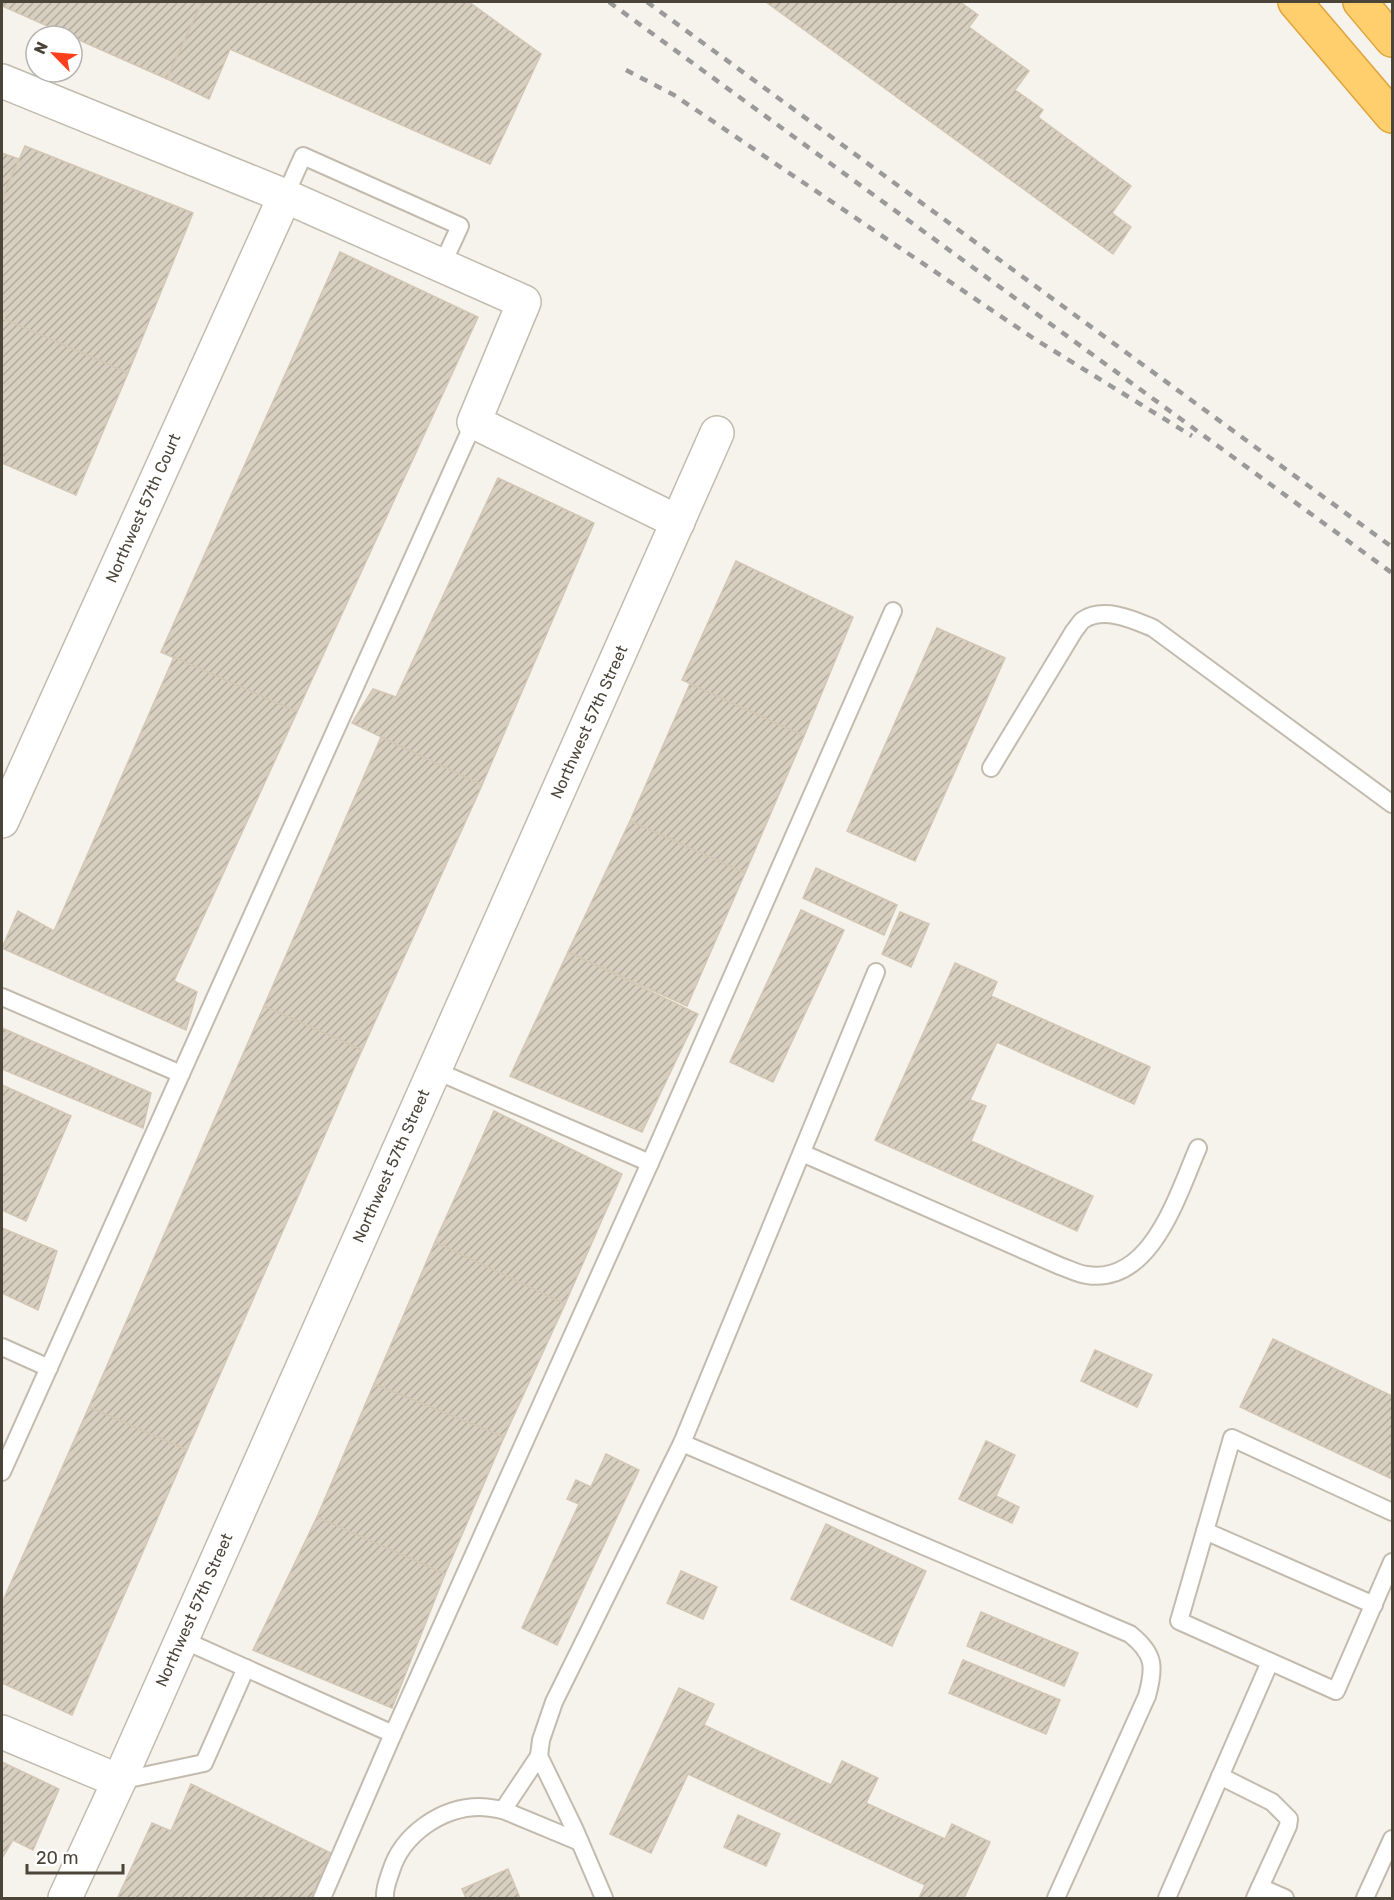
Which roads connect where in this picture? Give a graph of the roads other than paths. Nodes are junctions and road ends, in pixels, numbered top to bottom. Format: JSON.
{"nodes":[{"id":1,"x":1295,"y":2,"type":"edge"},
{"id":2,"x":1360,"y":2,"type":"edge"},
{"id":3,"x":1392,"y":40,"type":"edge"},
{"id":4,"x":2,"y":81,"type":"edge"},
{"id":5,"x":1392,"y":116,"type":"edge"},
{"id":6,"x":285,"y":196,"type":"junction"},
{"id":7,"x":442,"y":265,"type":"junction"},
{"id":8,"x":474,"y":422,"type":"junction"},
{"id":9,"x":717,"y":433,"type":"dead end"},
{"id":10,"x":678,"y":522,"type":"junction"},
{"id":11,"x":893,"y":611,"type":"dead end"},
{"id":12,"x":991,"y":768,"type":"dead end"},
{"id":13,"x":1392,"y":804,"type":"edge"},
{"id":14,"x":2,"y":821,"type":"edge"},
{"id":15,"x":876,"y":972,"type":"dead end"},
{"id":16,"x":2,"y":997,"type":"edge"},
{"id":17,"x":434,"y":1070,"type":"junction"},
{"id":18,"x":181,"y":1074,"type":"junction"},
{"id":19,"x":1198,"y":1148,"type":"dead end"},
{"id":20,"x":802,"y":1153,"type":"junction"},
{"id":21,"x":650,"y":1163,"type":"junction"},
{"id":22,"x":2,"y":1347,"type":"edge"},
{"id":23,"x":49,"y":1368,"type":"junction"},
{"id":24,"x":682,"y":1443,"type":"junction"},
{"id":25,"x":2,"y":1472,"type":"edge"},
{"id":26,"x":1392,"y":1512,"type":"edge"},
{"id":27,"x":1205,"y":1531,"type":"junction"},
{"id":28,"x":1392,"y":1562,"type":"edge"},
{"id":29,"x":1374,"y":1605,"type":"junction"},
{"id":30,"x":181,"y":1639,"type":"junction"},
{"id":31,"x":1270,"y":1662,"type":"junction"},
{"id":32,"x":246,"y":1668,"type":"junction"},
{"id":33,"x":2,"y":1732,"type":"edge"},
{"id":34,"x":393,"y":1734,"type":"junction"},
{"id":35,"x":539,"y":1756,"type":"junction"},
{"id":36,"x":1220,"y":1776,"type":"junction"},
{"id":37,"x":119,"y":1781,"type":"junction"},
{"id":38,"x":503,"y":1810,"type":"junction"},
{"id":39,"x":1392,"y":1839,"type":"edge"},
{"id":40,"x":580,"y":1842,"type":"junction"},
{"id":41,"x":1257,"y":1893,"type":"edge"},
{"id":42,"x":65,"y":1899,"type":"edge"},
{"id":43,"x":322,"y":1899,"type":"edge"},
{"id":44,"x":385,"y":1899,"type":"edge"},
{"id":45,"x":604,"y":1899,"type":"edge"},
{"id":46,"x":1056,"y":1899,"type":"edge"},
{"id":47,"x":1167,"y":1899,"type":"edge"},
{"id":48,"x":1285,"y":1899,"type":"edge"},
{"id":49,"x":1365,"y":1899,"type":"edge"}],
"edges":[{"from":1,"to":5,"type":"highway"},
{"from":2,"to":3,"type":"highway"},
{"from":4,"to":6,"type":"street"},
{"from":6,"to":7,"type":"street"},
{"from":6,"to":7,"type":"lane"},
{"from":6,"to":14,"type":"street","name":"Northwest 57th Court"},
{"from":7,"to":8,"type":"street"},
{"from":8,"to":10,"type":"street"},
{"from":8,"to":18,"type":"lane"},
{"from":9,"to":10,"type":"street","name":"Northwest 57th Street"},
{"from":10,"to":17,"type":"street","name":"Northwest 57th Street"},
{"from":11,"to":21,"type":"lane"},
{"from":12,"to":13,"type":"lane"},
{"from":15,"to":20,"type":"lane"},
{"from":16,"to":18,"type":"lane"},
{"from":17,"to":21,"type":"lane"},
{"from":17,"to":30,"type":"street","name":"Northwest 57th Street"},
{"from":18,"to":23,"type":"lane"},
{"from":19,"to":20,"type":"lane"},
{"from":20,"to":24,"type":"lane"},
{"from":21,"to":34,"type":"lane"},
{"from":22,"to":23,"type":"lane"},
{"from":23,"to":25,"type":"lane"},
{"from":24,"to":35,"type":"lane"},
{"from":24,"to":46,"type":"lane"},
{"from":26,"to":27,"type":"lane"},
{"from":27,"to":29,"type":"lane"},
{"from":27,"to":31,"type":"lane"},
{"from":28,"to":29,"type":"lane"},
{"from":29,"to":31,"type":"lane"},
{"from":30,"to":32,"type":"lane"},
{"from":30,"to":37,"type":"street","name":"Northwest 57th Street"},
{"from":31,"to":36,"type":"lane"},
{"from":32,"to":34,"type":"lane"},
{"from":32,"to":37,"type":"lane"},
{"from":33,"to":37,"type":"street"},
{"from":34,"to":43,"type":"lane"},
{"from":35,"to":38,"type":"lane"},
{"from":35,"to":40,"type":"lane"},
{"from":36,"to":41,"type":"lane"},
{"from":36,"to":47,"type":"lane"},
{"from":37,"to":42,"type":"street","name":"Northwest 57th Street"},
{"from":38,"to":40,"type":"lane"},
{"from":38,"to":44,"type":"lane"},
{"from":39,"to":49,"type":"lane"},
{"from":40,"to":45,"type":"lane"},
{"from":41,"to":48,"type":"lane"}]}
